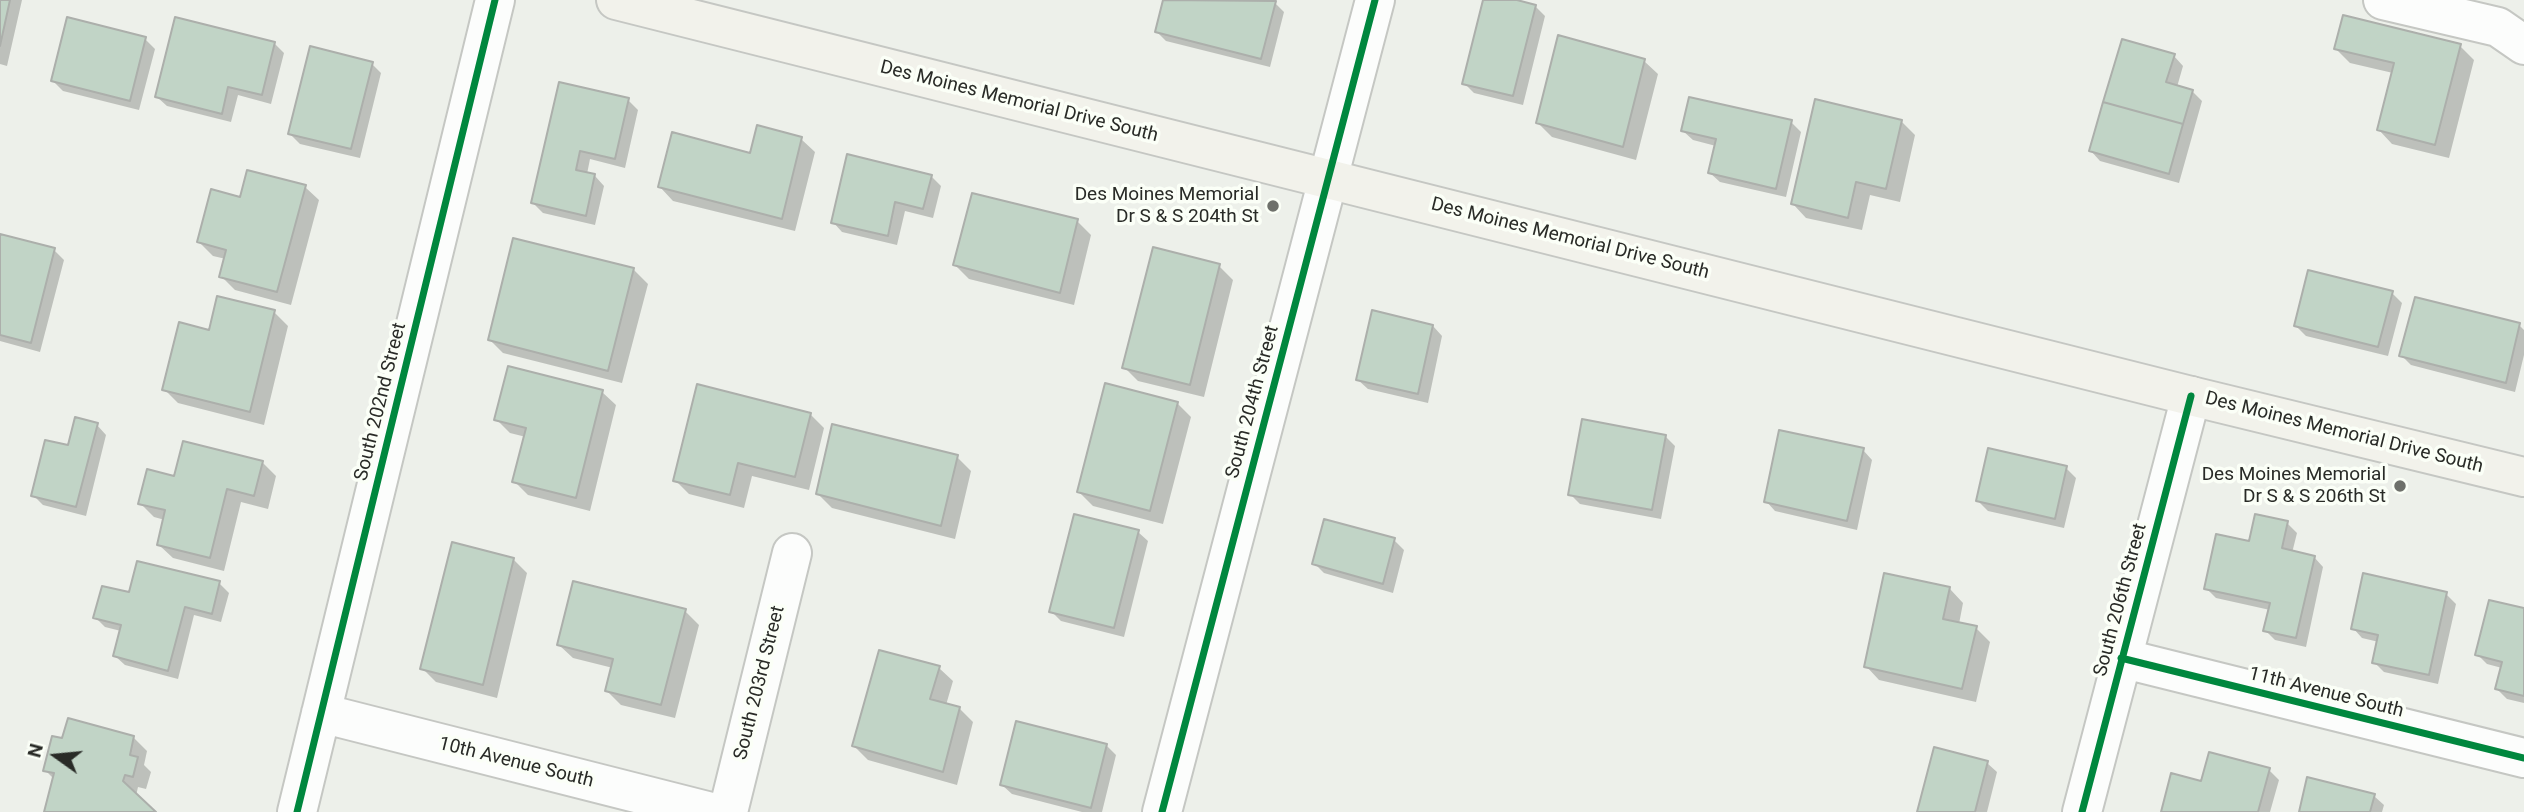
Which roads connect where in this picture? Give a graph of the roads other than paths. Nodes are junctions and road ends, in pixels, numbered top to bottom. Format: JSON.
{"nodes":[{"id":1,"x":495,"y":0,"type":"edge"},
{"id":2,"x":616,"y":0,"type":"edge"},
{"id":3,"x":1375,"y":0,"type":"edge"},
{"id":4,"x":2384,"y":0,"type":"edge"},
{"id":5,"x":2524,"y":45,"type":"edge"},
{"id":6,"x":1329,"y":177,"type":"junction"},
{"id":7,"x":2191,"y":396,"type":"junction"},
{"id":8,"x":2524,"y":477,"type":"edge"},
{"id":9,"x":792,"y":553,"type":"dead end"},
{"id":10,"x":2121,"y":658,"type":"junction"},
{"id":11,"x":321,"y":713,"type":"junction"},
{"id":12,"x":2524,"y":758,"type":"edge"},
{"id":13,"x":297,"y":812,"type":"edge"},
{"id":14,"x":711,"y":812,"type":"edge"},
{"id":15,"x":727,"y":812,"type":"edge"},
{"id":16,"x":1162,"y":812,"type":"edge"},
{"id":17,"x":2082,"y":812,"type":"edge"}],
"edges":[{"from":1,"to":11,"type":"street","name":"South 202nd Street"},
{"from":2,"to":6,"type":"main road","name":"Des Moines Memorial Drive South"},
{"from":3,"to":6,"type":"street","name":"South 204th Street"},
{"from":4,"to":5,"type":"street"},
{"from":6,"to":7,"type":"main road","name":"Des Moines Memorial Drive South"},
{"from":6,"to":16,"type":"street","name":"South 204th Street"},
{"from":7,"to":8,"type":"main road","name":"Des Moines Memorial Drive South"},
{"from":7,"to":10,"type":"street","name":"South 206th Street"},
{"from":9,"to":15,"type":"street","name":"South 203rd Street"},
{"from":10,"to":12,"type":"street","name":"11th Avenue South"},
{"from":10,"to":17,"type":"street","name":"South 206th Street"},
{"from":11,"to":13,"type":"street","name":"South 202nd Street"},
{"from":11,"to":14,"type":"street","name":"10th Avenue South"}]}
